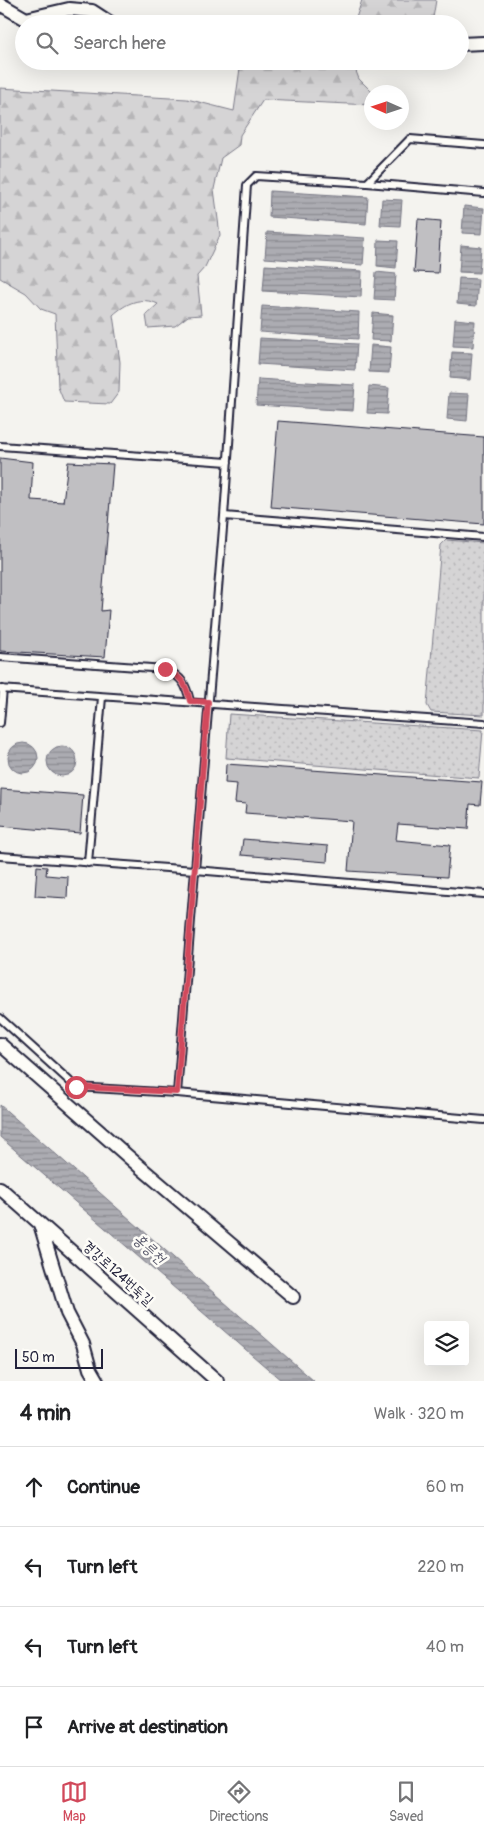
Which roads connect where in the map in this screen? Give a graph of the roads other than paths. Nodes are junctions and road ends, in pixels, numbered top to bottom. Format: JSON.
{"nodes":[{"id":1,"x":0,"y":4,"type":"edge"},
{"id":2,"x":19,"y":15,"type":"edge"},
{"id":3,"x":43,"y":15,"type":"edge"},
{"id":4,"x":98,"y":15,"type":"edge"},
{"id":5,"x":484,"y":43,"type":"edge"},
{"id":6,"x":469,"y":44,"type":"edge"},
{"id":7,"x":484,"y":145,"type":"edge"},
{"id":8,"x":367,"y":183,"type":"junction"},
{"id":9,"x":484,"y":193,"type":"edge"},
{"id":10,"x":0,"y":446,"type":"edge"},
{"id":11,"x":228,"y":462,"type":"junction"},
{"id":12,"x":224,"y":516,"type":"junction"},
{"id":13,"x":484,"y":537,"type":"edge"},
{"id":14,"x":0,"y":657,"type":"edge"},
{"id":15,"x":1,"y":689,"type":"edge"},
{"id":16,"x":102,"y":697,"type":"junction"},
{"id":17,"x":190,"y":701,"type":"junction"},
{"id":18,"x":208,"y":702,"type":"junction"},
{"id":19,"x":0,"y":723,"type":"edge"},
{"id":20,"x":484,"y":723,"type":"edge"},
{"id":21,"x":0,"y":856,"type":"edge"},
{"id":22,"x":88,"y":863,"type":"junction"},
{"id":23,"x":195,"y":870,"type":"junction"},
{"id":24,"x":484,"y":894,"type":"edge"},
{"id":25,"x":0,"y":1018,"type":"edge"},
{"id":26,"x":0,"y":1044,"type":"edge"},
{"id":27,"x":177,"y":1092,"type":"junction"},
{"id":28,"x":484,"y":1120,"type":"edge"},
{"id":29,"x":0,"y":1188,"type":"edge"},
{"id":30,"x":40,"y":1223,"type":"junction"},
{"id":31,"x":293,"y":1297,"type":"dead end"},
{"id":32,"x":97,"y":1381,"type":"edge"},
{"id":33,"x":217,"y":1381,"type":"edge"}],
"edges":[{"from":1,"to":2,"type":"street"},
{"from":3,"to":4,"type":"street"},
{"from":5,"to":6,"type":"street"},
{"from":7,"to":8,"type":"lane"},
{"from":8,"to":9,"type":"lane"},
{"from":8,"to":11,"type":"lane"},
{"from":10,"to":11,"type":"lane"},
{"from":11,"to":12,"type":"lane"},
{"from":12,"to":13,"type":"lane"},
{"from":12,"to":18,"type":"lane"},
{"from":14,"to":17,"type":"lane"},
{"from":15,"to":16,"type":"lane"},
{"from":15,"to":19,"type":"lane"},
{"from":16,"to":17,"type":"lane"},
{"from":16,"to":22,"type":"lane"},
{"from":17,"to":18,"type":"lane"},
{"from":18,"to":20,"type":"lane"},
{"from":18,"to":23,"type":"lane"},
{"from":21,"to":22,"type":"lane"},
{"from":22,"to":23,"type":"lane"},
{"from":23,"to":24,"type":"lane"},
{"from":23,"to":27,"type":"lane"},
{"from":25,"to":27,"type":"lane"},
{"from":26,"to":31,"type":"street"},
{"from":27,"to":28,"type":"lane"},
{"from":29,"to":30,"type":"street","name":"경강로124번둑길"},
{"from":30,"to":32,"type":"street"},
{"from":30,"to":33,"type":"street","name":"경강로124번둑길"}]}
